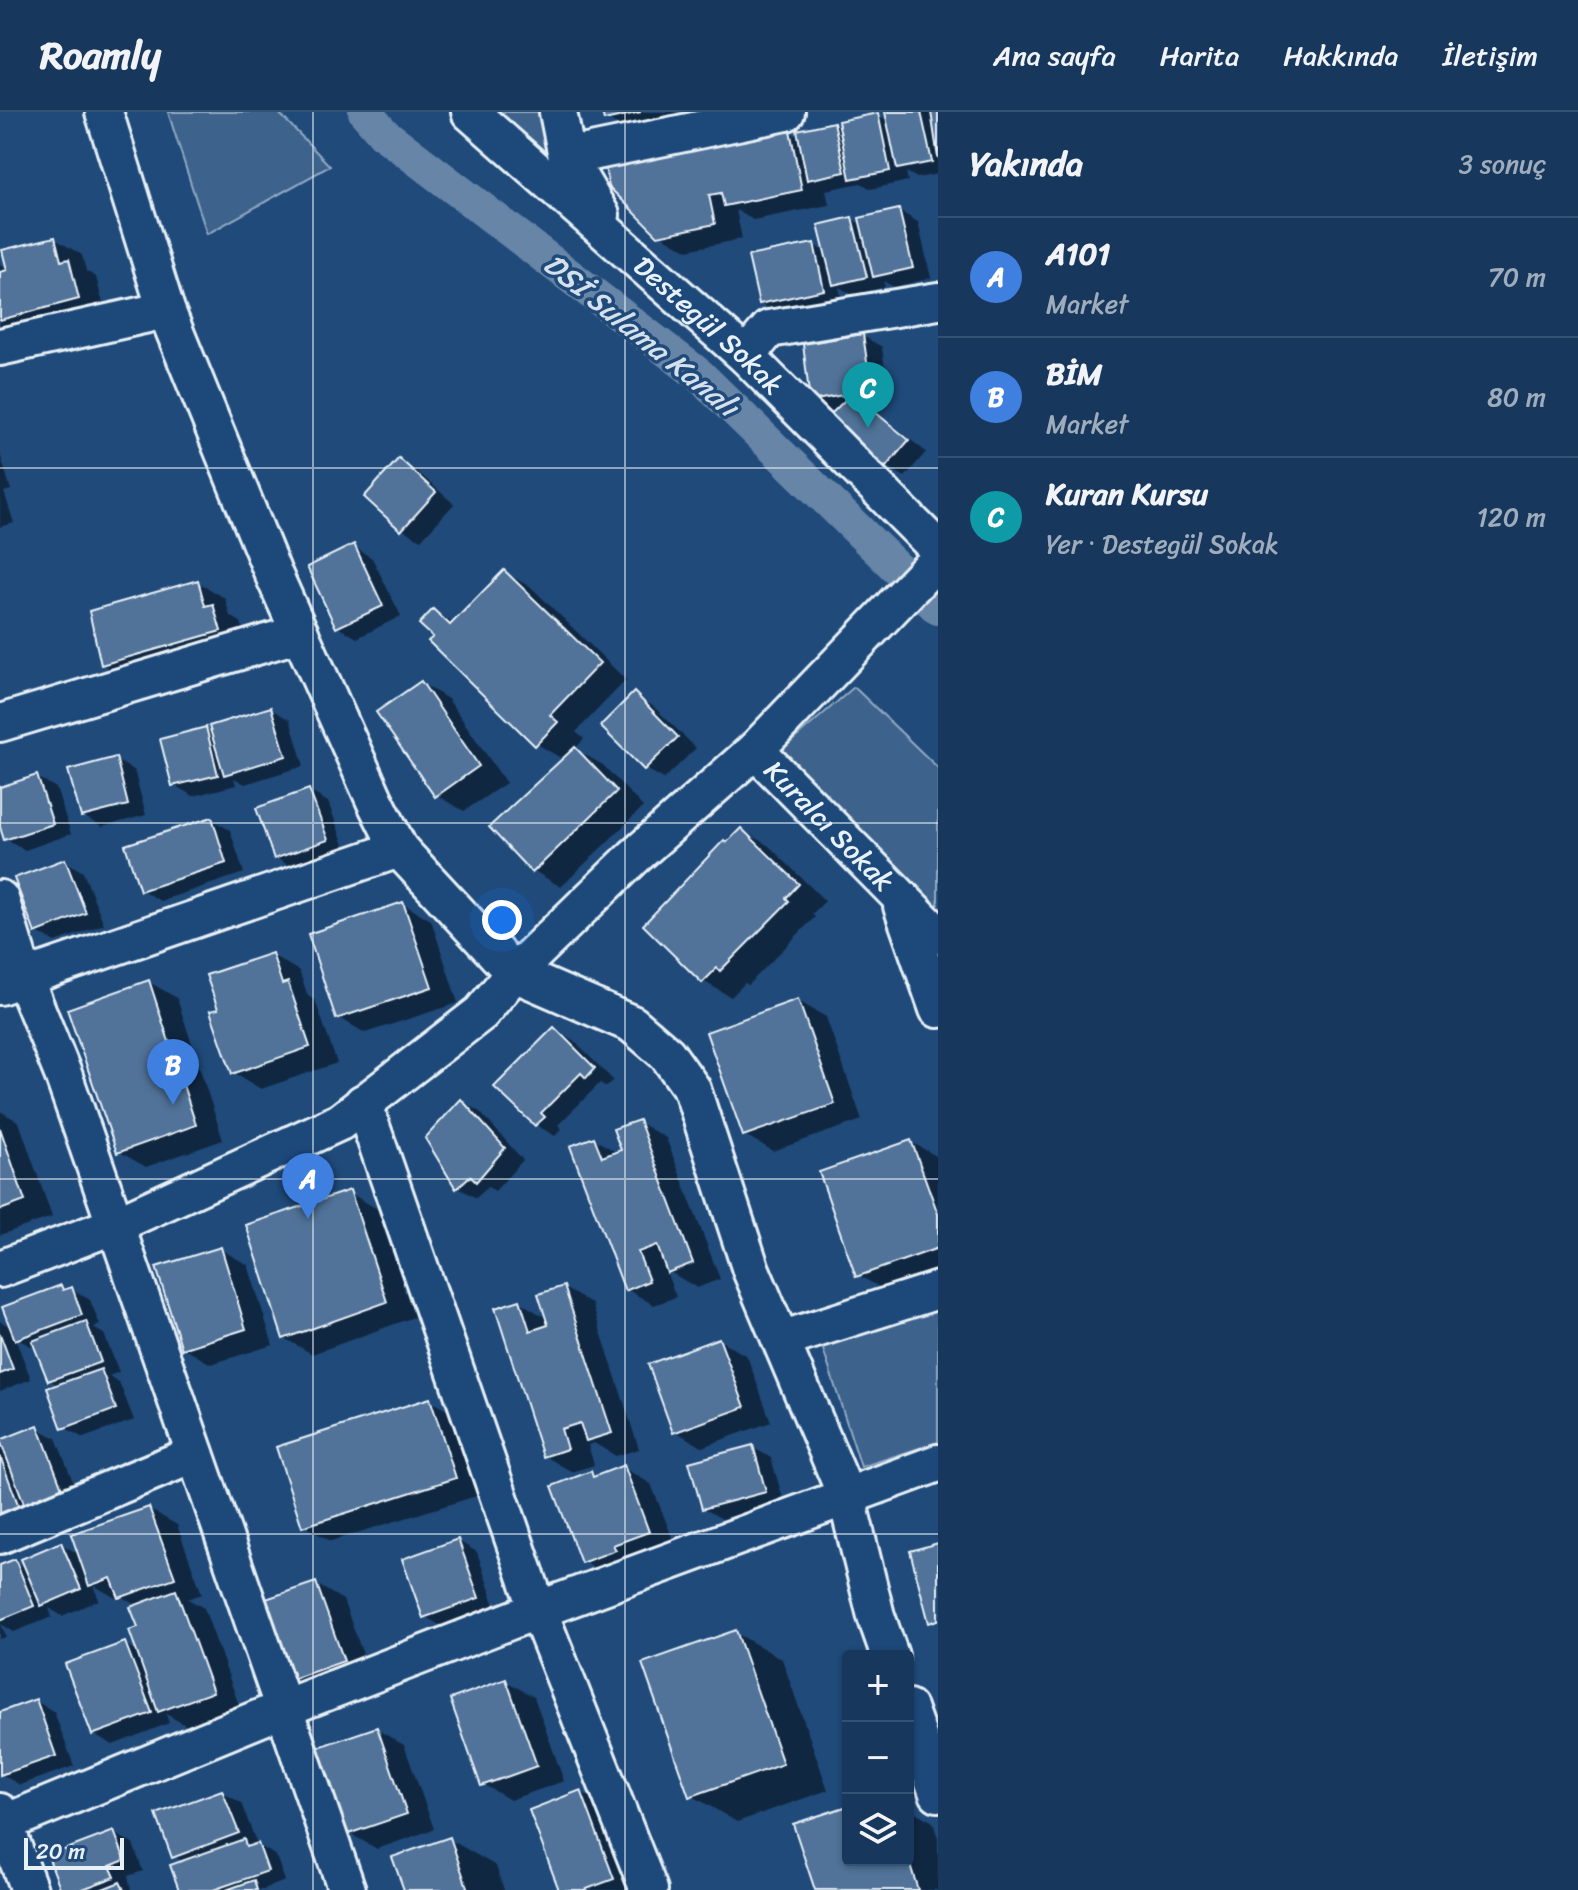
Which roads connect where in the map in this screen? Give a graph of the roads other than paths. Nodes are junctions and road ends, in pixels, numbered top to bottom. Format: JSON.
{"nodes":[{"id":1,"x":104,"y":112,"type":"edge"},
{"id":2,"x":470,"y":112,"type":"edge"},
{"id":3,"x":558,"y":112,"type":"edge"},
{"id":4,"x":786,"y":112,"type":"edge"},
{"id":5,"x":567,"y":157,"type":"junction"},
{"id":6,"x":617,"y":242,"type":"junction"},
{"id":7,"x":938,"y":301,"type":"edge"},
{"id":8,"x":166,"y":310,"type":"junction"},
{"id":9,"x":0,"y":347,"type":"edge"},
{"id":10,"x":746,"y":356,"type":"junction"},
{"id":11,"x":934,"y":561,"type":"edge"},
{"id":12,"x":300,"y":633,"type":"junction"},
{"id":13,"x":0,"y":723,"type":"edge"},
{"id":14,"x":755,"y":750,"type":"junction"},
{"id":15,"x":399,"y":849,"type":"junction"},
{"id":16,"x":899,"y":897,"type":"junction"},
{"id":17,"x":0,"y":899,"type":"edge"},
{"id":18,"x":938,"y":935,"type":"edge"},
{"id":19,"x":514,"y":973,"type":"junction"},
{"id":20,"x":12,"y":982,"type":"edge"},
{"id":21,"x":938,"y":1009,"type":"edge"},
{"id":22,"x":363,"y":1103,"type":"junction"},
{"id":23,"x":115,"y":1225,"type":"junction"},
{"id":24,"x":0,"y":1269,"type":"edge"},
{"id":25,"x":938,"y":1290,"type":"edge"},
{"id":26,"x":781,"y":1340,"type":"junction"},
{"id":27,"x":195,"y":1454,"type":"junction"},
{"id":28,"x":938,"y":1463,"type":"edge"},
{"id":29,"x":846,"y":1495,"type":"junction"},
{"id":30,"x":0,"y":1535,"type":"edge"},
{"id":31,"x":538,"y":1610,"type":"junction"},
{"id":32,"x":888,"y":1650,"type":"edge"},
{"id":33,"x":282,"y":1709,"type":"junction"},
{"id":34,"x":913,"y":1722,"type":"edge"},
{"id":35,"x":938,"y":1793,"type":"edge"},
{"id":36,"x":1,"y":1820,"type":"edge"},
{"id":37,"x":29,"y":1890,"type":"edge"},
{"id":38,"x":347,"y":1890,"type":"edge"},
{"id":39,"x":649,"y":1890,"type":"edge"}],
"edges":[{"from":1,"to":8,"type":"street"},
{"from":2,"to":6,"type":"street","name":"Destegül Sokak"},
{"from":3,"to":5,"type":"street"},
{"from":4,"to":5,"type":"street"},
{"from":5,"to":6,"type":"street"},
{"from":6,"to":10,"type":"street","name":"Destegül Sokak"},
{"from":7,"to":10,"type":"street"},
{"from":8,"to":9,"type":"street"},
{"from":8,"to":12,"type":"street"},
{"from":10,"to":11,"type":"street","name":"Destegül Sokak"},
{"from":11,"to":14,"type":"street"},
{"from":12,"to":13,"type":"street"},
{"from":12,"to":15,"type":"street"},
{"from":14,"to":16,"type":"street","name":"Kuralcı Sokak"},
{"from":14,"to":19,"type":"street"},
{"from":15,"to":19,"type":"street"},
{"from":15,"to":20,"type":"street"},
{"from":16,"to":18,"type":"street","name":"Kuralcı Sokak"},
{"from":16,"to":21,"type":"street"},
{"from":17,"to":20,"type":"street"},
{"from":19,"to":22,"type":"street"},
{"from":19,"to":26,"type":"street"},
{"from":20,"to":23,"type":"street"},
{"from":22,"to":23,"type":"street"},
{"from":22,"to":31,"type":"street"},
{"from":23,"to":24,"type":"street"},
{"from":23,"to":27,"type":"street"},
{"from":25,"to":26,"type":"street"},
{"from":26,"to":29,"type":"street"},
{"from":27,"to":30,"type":"street"},
{"from":27,"to":33,"type":"street"},
{"from":28,"to":29,"type":"street"},
{"from":29,"to":31,"type":"street"},
{"from":29,"to":32,"type":"street"},
{"from":31,"to":33,"type":"street"},
{"from":31,"to":39,"type":"street"},
{"from":33,"to":36,"type":"street"},
{"from":33,"to":38,"type":"street"},
{"from":34,"to":35,"type":"street"},
{"from":36,"to":37,"type":"street"}]}
